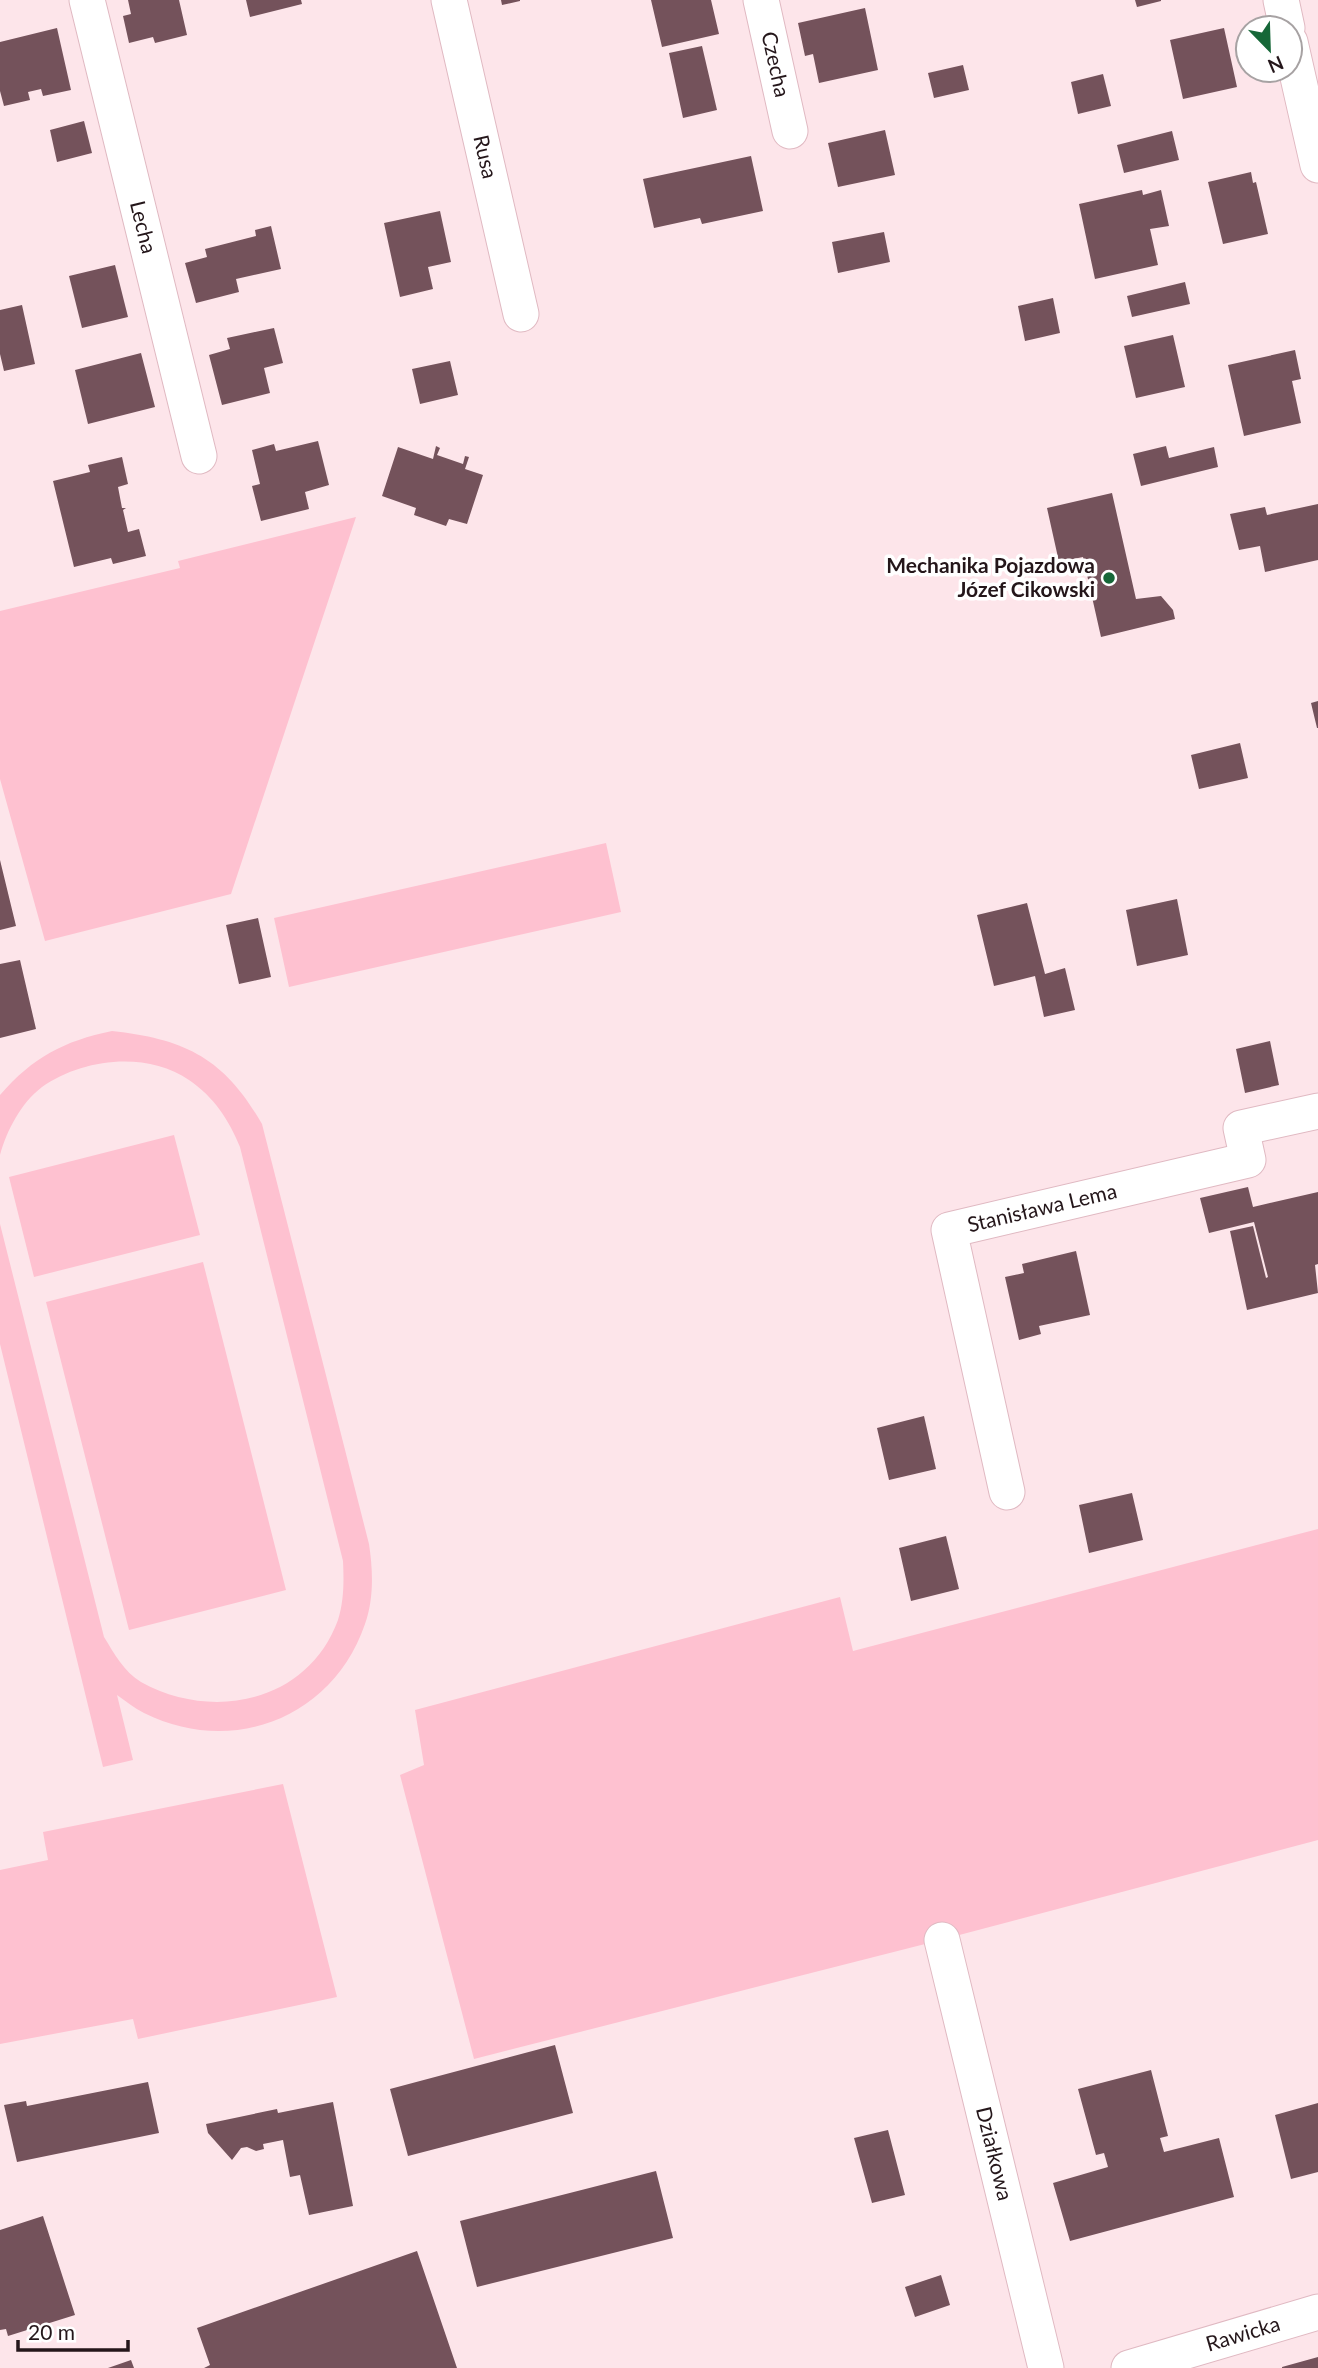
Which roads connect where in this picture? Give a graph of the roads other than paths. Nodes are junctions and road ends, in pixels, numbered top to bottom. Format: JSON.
{"nodes":[{"id":1,"x":87,"y":0,"type":"edge"},
{"id":2,"x":449,"y":0,"type":"edge"},
{"id":3,"x":761,"y":0,"type":"edge"},
{"id":4,"x":1304,"y":75,"type":"edge"},
{"id":5,"x":790,"y":131,"type":"dead end"},
{"id":6,"x":1318,"y":165,"type":"edge"},
{"id":7,"x":521,"y":313,"type":"dead end"},
{"id":8,"x":199,"y":456,"type":"dead end"},
{"id":9,"x":1318,"y":1111,"type":"edge"},
{"id":10,"x":1007,"y":1492,"type":"dead end"},
{"id":11,"x":942,"y":1940,"type":"dead end"},
{"id":12,"x":1318,"y":2312,"type":"edge"},
{"id":13,"x":1046,"y":2368,"type":"edge"},
{"id":14,"x":1129,"y":2368,"type":"edge"}],
"edges":[{"from":1,"to":8,"type":"street","name":"Lecha"},
{"from":2,"to":7,"type":"street","name":"Rusa"},
{"from":3,"to":5,"type":"street","name":"Czecha"},
{"from":4,"to":6,"type":"street"},
{"from":9,"to":10,"type":"street","name":"Stanisława Lema"},
{"from":11,"to":13,"type":"street","name":"Działkowa"},
{"from":12,"to":14,"type":"street","name":"Rawicka"}]}
